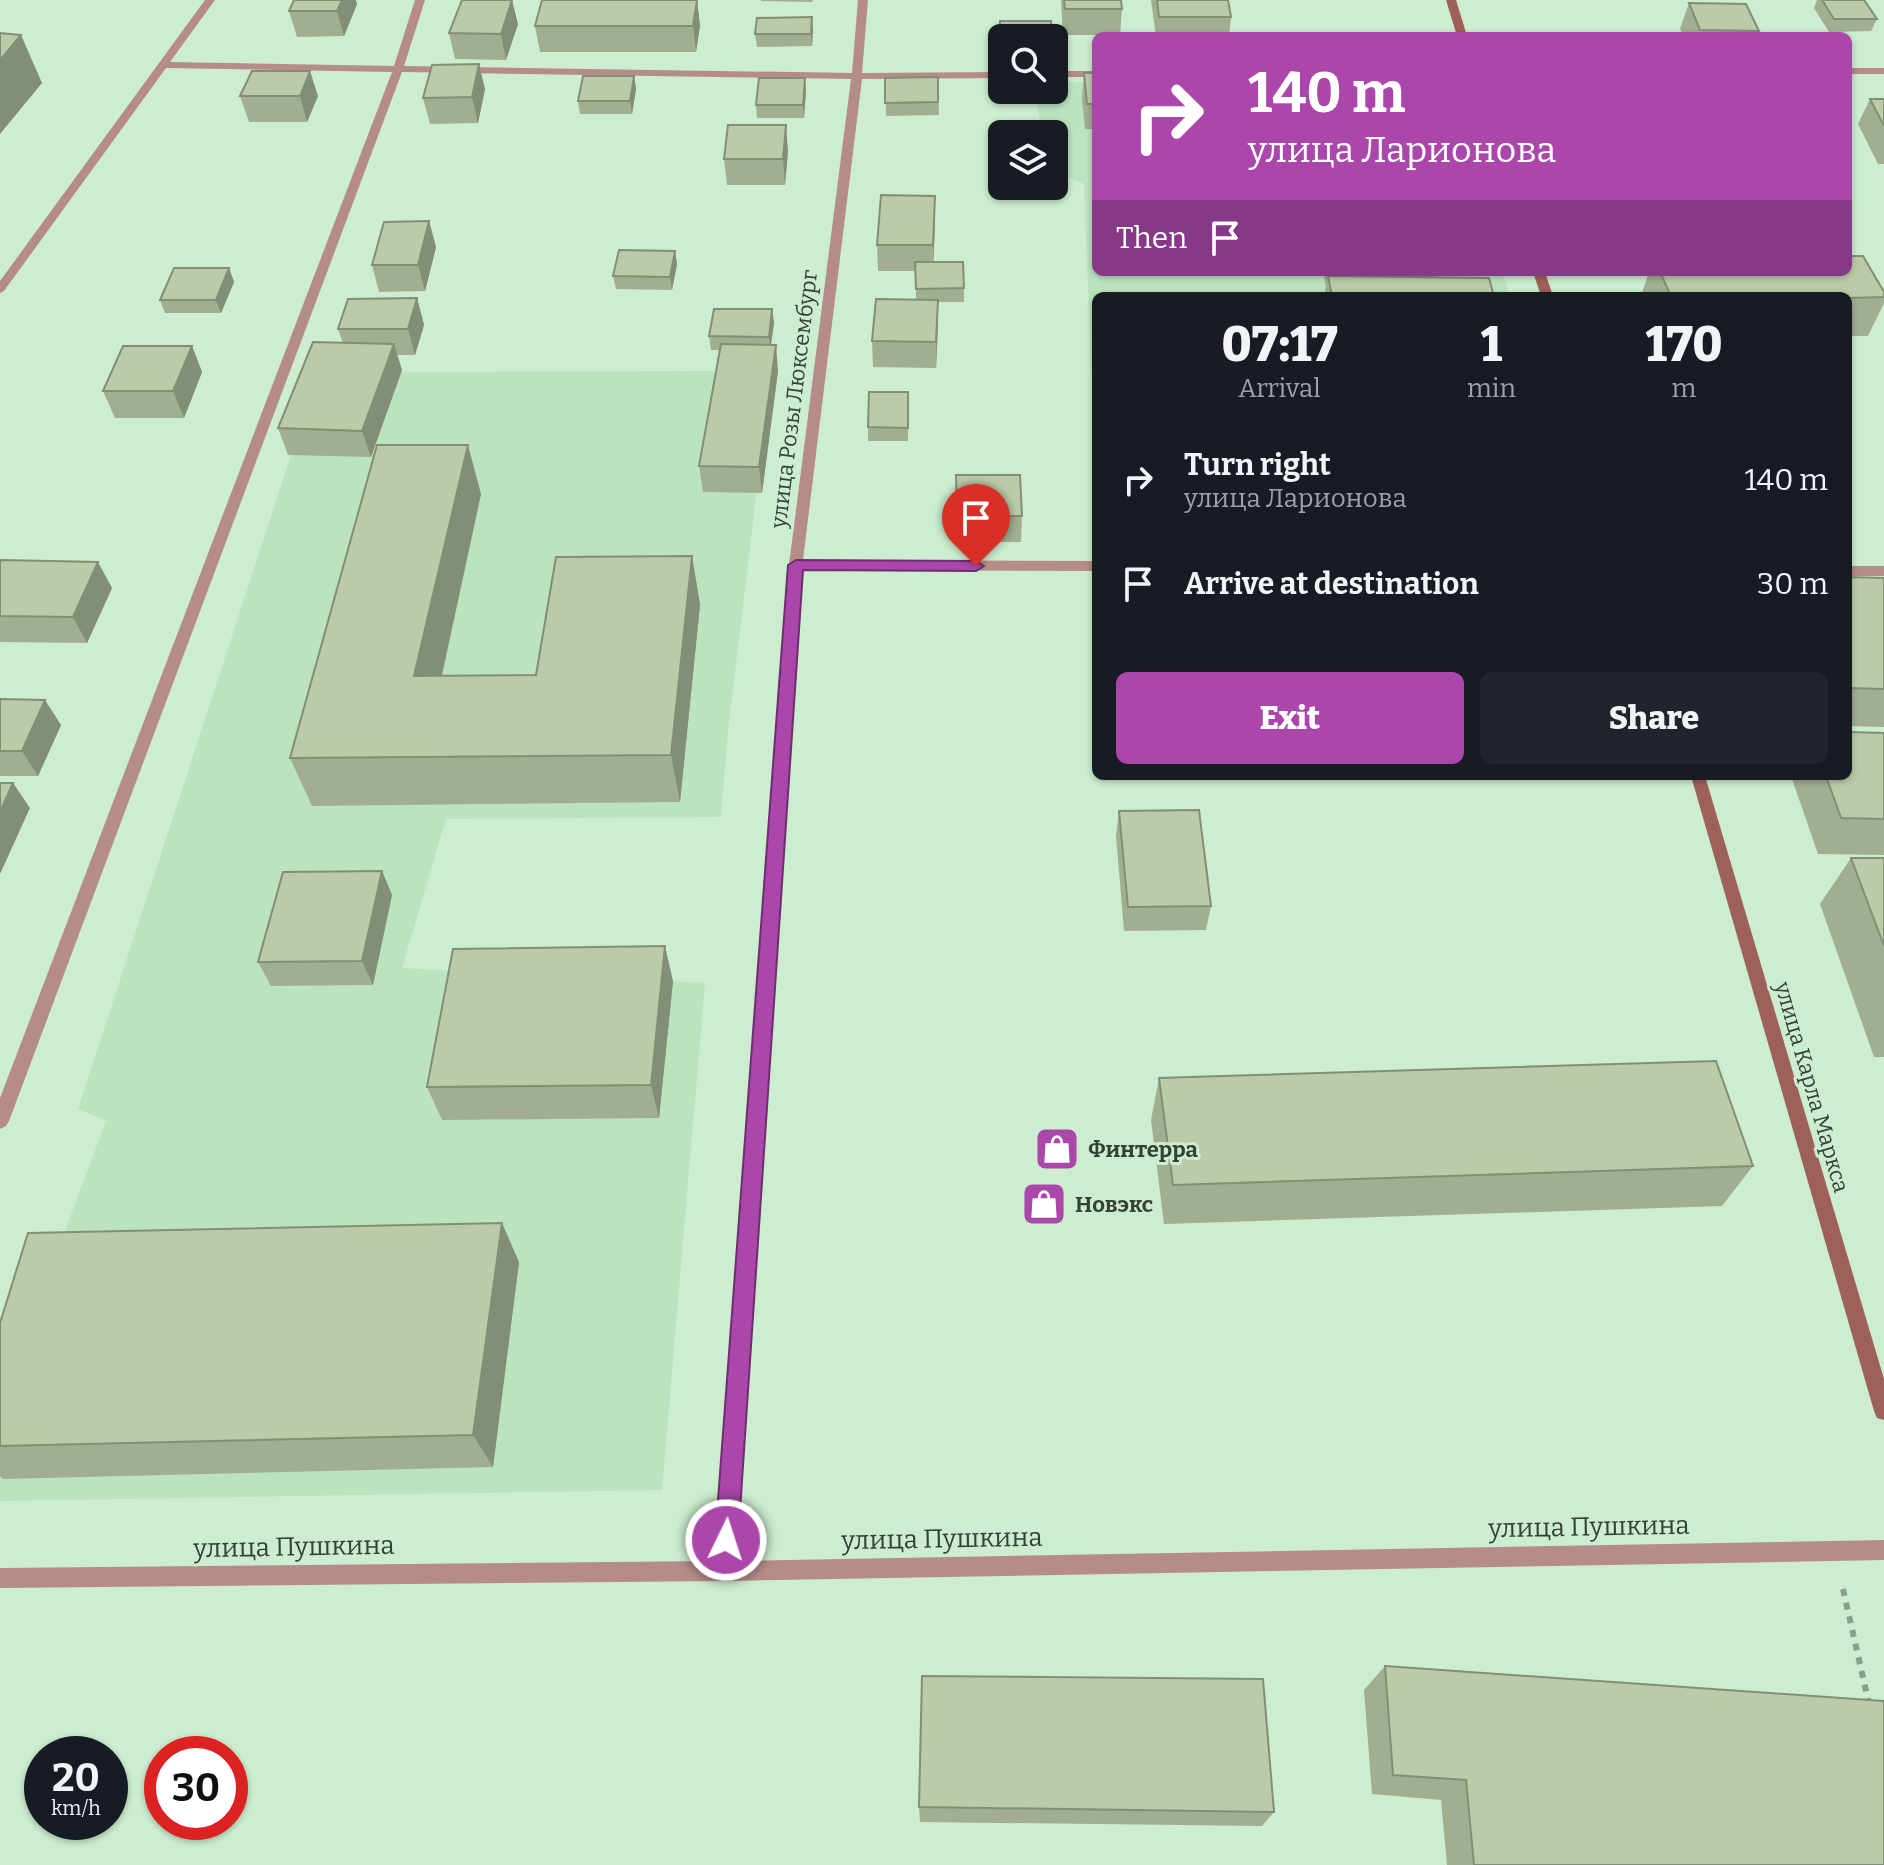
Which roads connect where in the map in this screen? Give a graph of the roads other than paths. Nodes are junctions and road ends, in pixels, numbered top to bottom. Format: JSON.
{"nodes":[{"id":1,"x":210,"y":0,"type":"edge"},
{"id":2,"x":420,"y":0,"type":"edge"},
{"id":3,"x":863,"y":0,"type":"edge"},
{"id":4,"x":1451,"y":0,"type":"edge"},
{"id":5,"x":1461,"y":32,"type":"edge"},
{"id":6,"x":161,"y":65,"type":"junction"},
{"id":7,"x":397,"y":71,"type":"junction"},
{"id":8,"x":1852,"y":71,"type":"edge"},
{"id":9,"x":1884,"y":71,"type":"edge"},
{"id":10,"x":1068,"y":74,"type":"edge"},
{"id":11,"x":1092,"y":74,"type":"edge"},
{"id":12,"x":988,"y":75,"type":"edge"},
{"id":13,"x":857,"y":76,"type":"junction"},
{"id":14,"x":0,"y":289,"type":"edge"},
{"id":15,"x":796,"y":565,"type":"junction"},
{"id":16,"x":1092,"y":566,"type":"edge"},
{"id":17,"x":1852,"y":571,"type":"edge"},
{"id":18,"x":1884,"y":571,"type":"edge"},
{"id":19,"x":1699,"y":780,"type":"edge"},
{"id":20,"x":0,"y":1121,"type":"edge"},
{"id":21,"x":1884,"y":1411,"type":"edge"},
{"id":22,"x":1884,"y":1550,"type":"edge"},
{"id":23,"x":724,"y":1571,"type":"junction"},
{"id":24,"x":0,"y":1578,"type":"edge"}],
"edges":[{"from":1,"to":6,"type":"street"},
{"from":2,"to":7,"type":"street"},
{"from":3,"to":13,"type":"street","name":"улица Розы Люксембург"},
{"from":4,"to":5,"type":"main road"},
{"from":6,"to":7,"type":"street"},
{"from":6,"to":14,"type":"street"},
{"from":7,"to":13,"type":"street"},
{"from":7,"to":20,"type":"street"},
{"from":8,"to":9,"type":"street"},
{"from":10,"to":11,"type":"street"},
{"from":12,"to":13,"type":"street"},
{"from":13,"to":15,"type":"street","name":"улица Розы Люксембург"},
{"from":15,"to":16,"type":"street"},
{"from":15,"to":23,"type":"street","name":"улица Розы Люксембург"},
{"from":17,"to":18,"type":"street"},
{"from":19,"to":21,"type":"main road","name":"улица Карла Маркса"},
{"from":22,"to":23,"type":"street","name":"улица Пушкина"},
{"from":23,"to":24,"type":"street","name":"улица Пушкина"}]}
